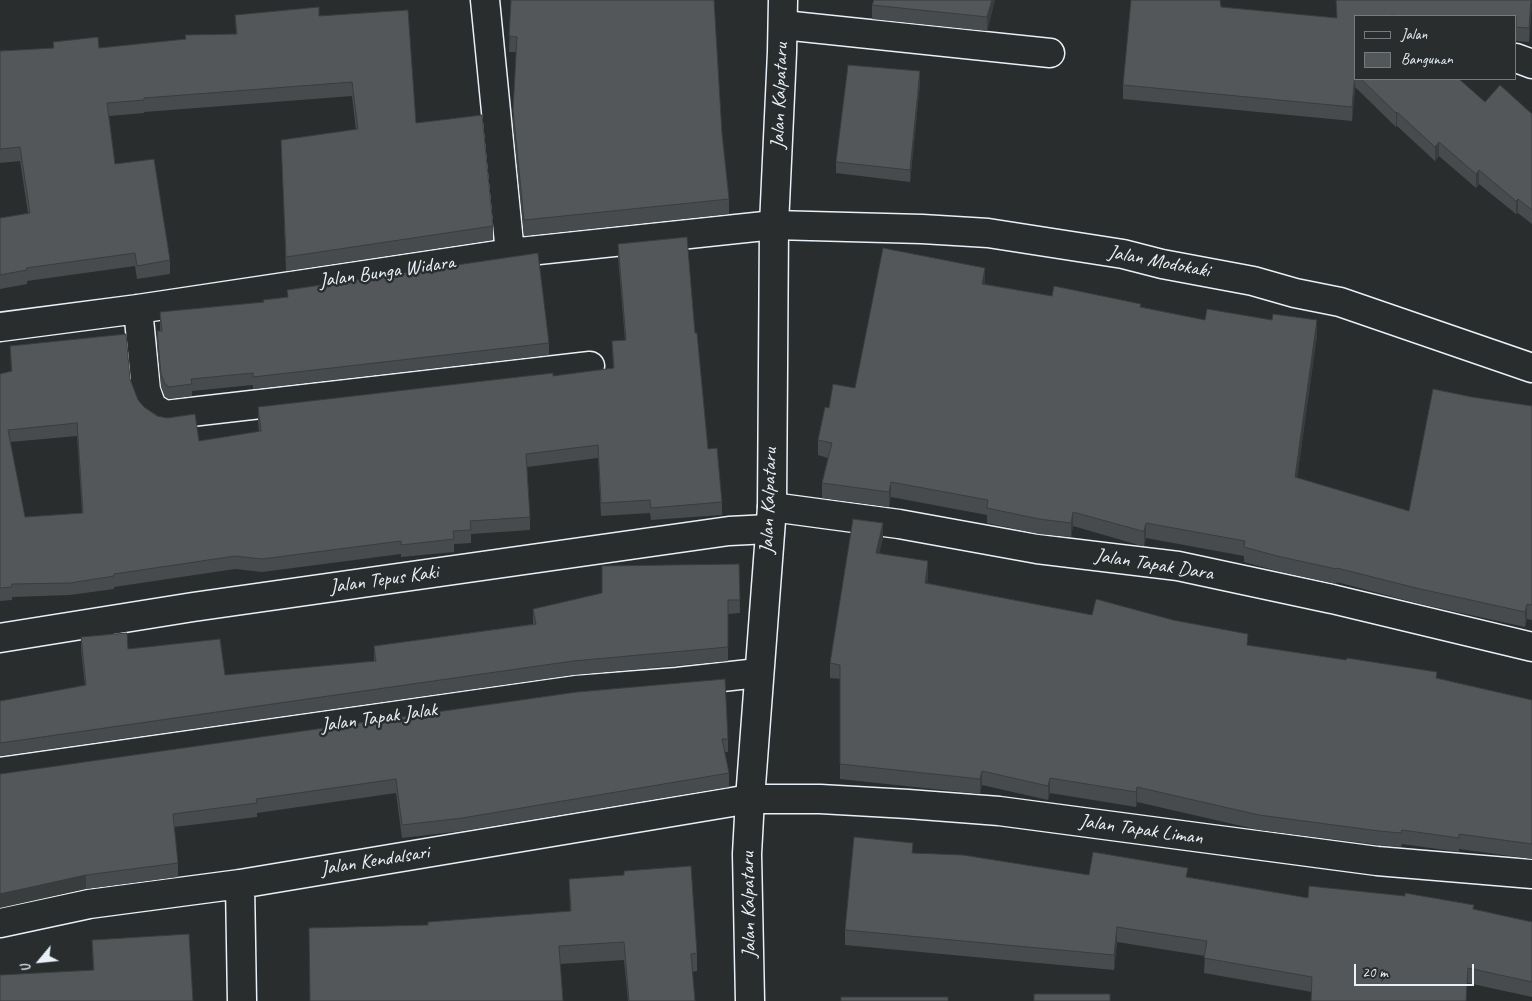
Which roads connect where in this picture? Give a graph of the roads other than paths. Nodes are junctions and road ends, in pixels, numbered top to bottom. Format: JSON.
{"nodes":[{"id":1,"x":485,"y":0,"type":"edge"},
{"id":2,"x":783,"y":13,"type":"edge"},
{"id":3,"x":1050,"y":53,"type":"dead end"},
{"id":4,"x":1517,"y":58,"type":"edge"},
{"id":5,"x":1532,"y":64,"type":"edge"},
{"id":6,"x":774,"y":225,"type":"junction"},
{"id":7,"x":510,"y":253,"type":"junction"},
{"id":8,"x":138,"y":309,"type":"junction"},
{"id":9,"x":0,"y":327,"type":"edge"},
{"id":10,"x":590,"y":366,"type":"dead end"},
{"id":11,"x":1532,"y":368,"type":"edge"},
{"id":12,"x":770,"y":518,"type":"junction"},
{"id":13,"x":0,"y":638,"type":"edge"},
{"id":14,"x":1532,"y":647,"type":"edge"},
{"id":15,"x":758,"y":673,"type":"junction"},
{"id":16,"x":0,"y":772,"type":"edge"},
{"id":17,"x":750,"y":799,"type":"junction"},
{"id":18,"x":1532,"y":874,"type":"edge"},
{"id":19,"x":240,"y":884,"type":"junction"},
{"id":20,"x":0,"y":923,"type":"edge"},
{"id":21,"x":242,"y":1001,"type":"edge"},
{"id":22,"x":750,"y":1001,"type":"edge"}],
"edges":[{"from":1,"to":7,"type":"street"},
{"from":2,"to":3,"type":"street"},
{"from":2,"to":6,"type":"street","name":"Jalan Kalpataru"},
{"from":4,"to":5,"type":"street"},
{"from":6,"to":7,"type":"street","name":"Jalan Bunga Widara"},
{"from":6,"to":11,"type":"street","name":"Jalan Modokaki"},
{"from":6,"to":12,"type":"street","name":"Jalan Kalpataru"},
{"from":7,"to":8,"type":"street","name":"Jalan Bunga Widara"},
{"from":8,"to":9,"type":"street","name":"Jalan Bunga Widara"},
{"from":8,"to":10,"type":"street"},
{"from":12,"to":13,"type":"street","name":"Jalan Tepus Kaki"},
{"from":12,"to":14,"type":"street","name":"Jalan Tapak Dara"},
{"from":12,"to":15,"type":"street","name":"Jalan Kalpataru"},
{"from":15,"to":16,"type":"street","name":"Jalan Tapak Jalak"},
{"from":15,"to":17,"type":"street","name":"Jalan Kalpataru"},
{"from":17,"to":18,"type":"street","name":"Jalan Tapak Liman"},
{"from":17,"to":19,"type":"street","name":"Jalan Kendalsari"},
{"from":17,"to":22,"type":"street","name":"Jalan Kalpataru"},
{"from":19,"to":20,"type":"street","name":"Jalan Kendalsari"},
{"from":19,"to":21,"type":"street"}]}
